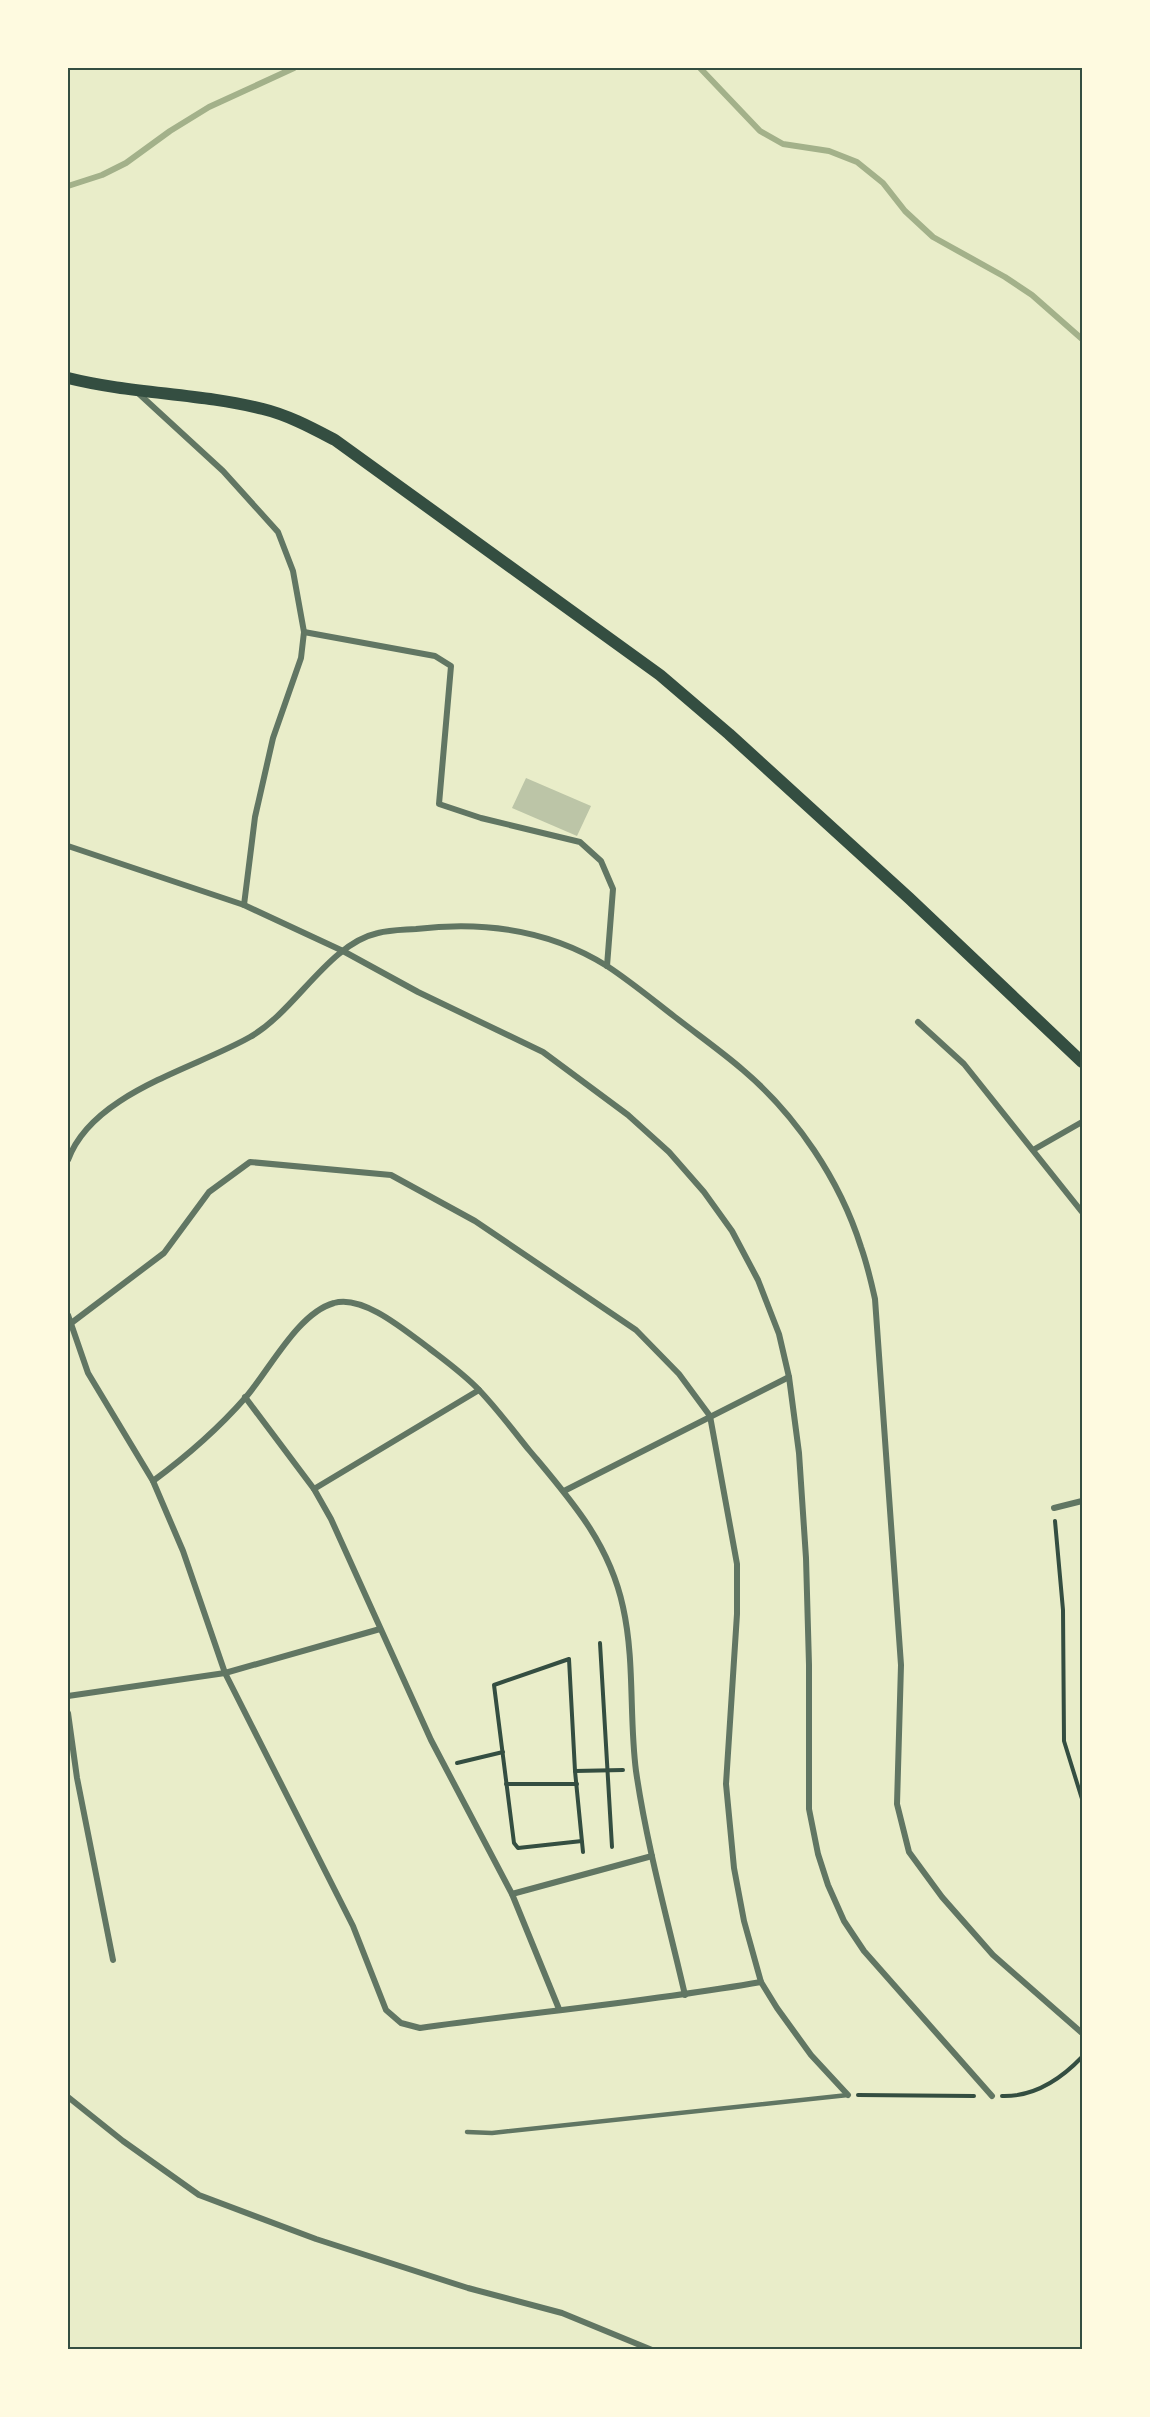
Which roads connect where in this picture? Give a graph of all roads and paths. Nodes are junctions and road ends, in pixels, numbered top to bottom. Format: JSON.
{"nodes":[{"id":1,"x":68,"y":378,"type":"edge"},
{"id":2,"x":135,"y":390,"type":"junction"},
{"id":3,"x":304,"y":632,"type":"junction"},
{"id":4,"x":68,"y":846,"type":"edge"},
{"id":5,"x":244,"y":906,"type":"junction"},
{"id":6,"x":343,"y":951,"type":"junction"},
{"id":7,"x":607,"y":966,"type":"junction"},
{"id":8,"x":918,"y":1022,"type":"dead end"},
{"id":9,"x":1083,"y":1062,"type":"edge"},
{"id":10,"x":1083,"y":1122,"type":"edge"},
{"id":11,"x":1033,"y":1150,"type":"junction"},
{"id":12,"x":68,"y":1160,"type":"edge"},
{"id":13,"x":1083,"y":1212,"type":"edge"},
{"id":14,"x":68,"y":1315,"type":"edge"},
{"id":15,"x":70,"y":1324,"type":"junction"},
{"id":16,"x":789,"y":1377,"type":"junction"},
{"id":17,"x":479,"y":1390,"type":"junction"},
{"id":18,"x":245,"y":1397,"type":"junction"},
{"id":19,"x":710,"y":1416,"type":"junction"},
{"id":20,"x":153,"y":1481,"type":"junction"},
{"id":21,"x":314,"y":1489,"type":"junction"},
{"id":22,"x":564,"y":1491,"type":"junction"},
{"id":23,"x":1083,"y":1501,"type":"edge"},
{"id":24,"x":1054,"y":1508,"type":"joint"},
{"id":25,"x":380,"y":1629,"type":"junction"},
{"id":26,"x":600,"y":1643,"type":"dead end"},
{"id":27,"x":225,"y":1673,"type":"junction"},
{"id":28,"x":68,"y":1696,"type":"edge"},
{"id":29,"x":68,"y":1713,"type":"edge"},
{"id":30,"x":503,"y":1752,"type":"junction"},
{"id":31,"x":445,"y":1766,"type":"junction"},
{"id":32,"x":636,"y":1770,"type":"junction"},
{"id":33,"x":575,"y":1771,"type":"junction"},
{"id":34,"x":609,"y":1771,"type":"junction"},
{"id":35,"x":506,"y":1784,"type":"junction"},
{"id":36,"x":577,"y":1784,"type":"junction"},
{"id":37,"x":1083,"y":1799,"type":"edge"},
{"id":38,"x":582,"y":1841,"type":"junction"},
{"id":39,"x":612,"y":1847,"type":"dead end"},
{"id":40,"x":583,"y":1852,"type":"dead end"},
{"id":41,"x":652,"y":1856,"type":"junction"},
{"id":42,"x":512,"y":1894,"type":"junction"},
{"id":43,"x":112,"y":1960,"type":"dead end"},
{"id":44,"x":761,"y":1982,"type":"junction"},
{"id":45,"x":685,"y":1995,"type":"junction"},
{"id":46,"x":559,"y":2009,"type":"junction"},
{"id":47,"x":1083,"y":2033,"type":"edge"},
{"id":48,"x":848,"y":2095,"type":"joint"},
{"id":49,"x":992,"y":2096,"type":"dead end"},
{"id":50,"x":68,"y":2097,"type":"edge"},
{"id":51,"x":467,"y":2132,"type":"dead end"},
{"id":52,"x":652,"y":2349,"type":"edge"}],
"edges":[{"from":1,"to":2,"type":"main road"},
{"from":2,"to":3,"type":"street"},
{"from":2,"to":9,"type":"main road"},
{"from":3,"to":5,"type":"street"},
{"from":3,"to":7,"type":"street"},
{"from":4,"to":5,"type":"street"},
{"from":5,"to":6,"type":"street"},
{"from":6,"to":7,"type":"street"},
{"from":6,"to":12,"type":"street"},
{"from":6,"to":16,"type":"street"},
{"from":7,"to":47,"type":"street"},
{"from":8,"to":11,"type":"street"},
{"from":10,"to":11,"type":"street"},
{"from":11,"to":13,"type":"street"},
{"from":14,"to":15,"type":"street"},
{"from":15,"to":19,"type":"street"},
{"from":15,"to":20,"type":"street"},
{"from":16,"to":19,"type":"street"},
{"from":16,"to":49,"type":"street"},
{"from":17,"to":18,"type":"street"},
{"from":17,"to":21,"type":"street"},
{"from":17,"to":22,"type":"street"},
{"from":18,"to":20,"type":"street"},
{"from":18,"to":21,"type":"street"},
{"from":19,"to":22,"type":"street"},
{"from":19,"to":44,"type":"street"},
{"from":20,"to":27,"type":"street"},
{"from":21,"to":25,"type":"street"},
{"from":22,"to":32,"type":"street"},
{"from":23,"to":24,"type":"street"},
{"from":24,"to":37,"type":"path"},
{"from":25,"to":27,"type":"street"},
{"from":25,"to":31,"type":"street"},
{"from":26,"to":34,"type":"path"},
{"from":27,"to":28,"type":"street"},
{"from":27,"to":46,"type":"street"},
{"from":29,"to":43,"type":"street"},
{"from":30,"to":31,"type":"path"},
{"from":30,"to":33,"type":"path"},
{"from":30,"to":35,"type":"path"},
{"from":31,"to":42,"type":"street"},
{"from":32,"to":34,"type":"path"},
{"from":32,"to":41,"type":"street"},
{"from":33,"to":34,"type":"path"},
{"from":33,"to":36,"type":"path"},
{"from":34,"to":39,"type":"path"},
{"from":35,"to":36,"type":"path"},
{"from":35,"to":38,"type":"path"},
{"from":36,"to":38,"type":"path"},
{"from":38,"to":40,"type":"path"},
{"from":41,"to":42,"type":"street"},
{"from":41,"to":45,"type":"street"},
{"from":42,"to":46,"type":"street"},
{"from":44,"to":45,"type":"street"},
{"from":44,"to":48,"type":"street"},
{"from":45,"to":46,"type":"street"},
{"from":48,"to":51,"type":"lane"},
{"from":50,"to":52,"type":"street"}]}
